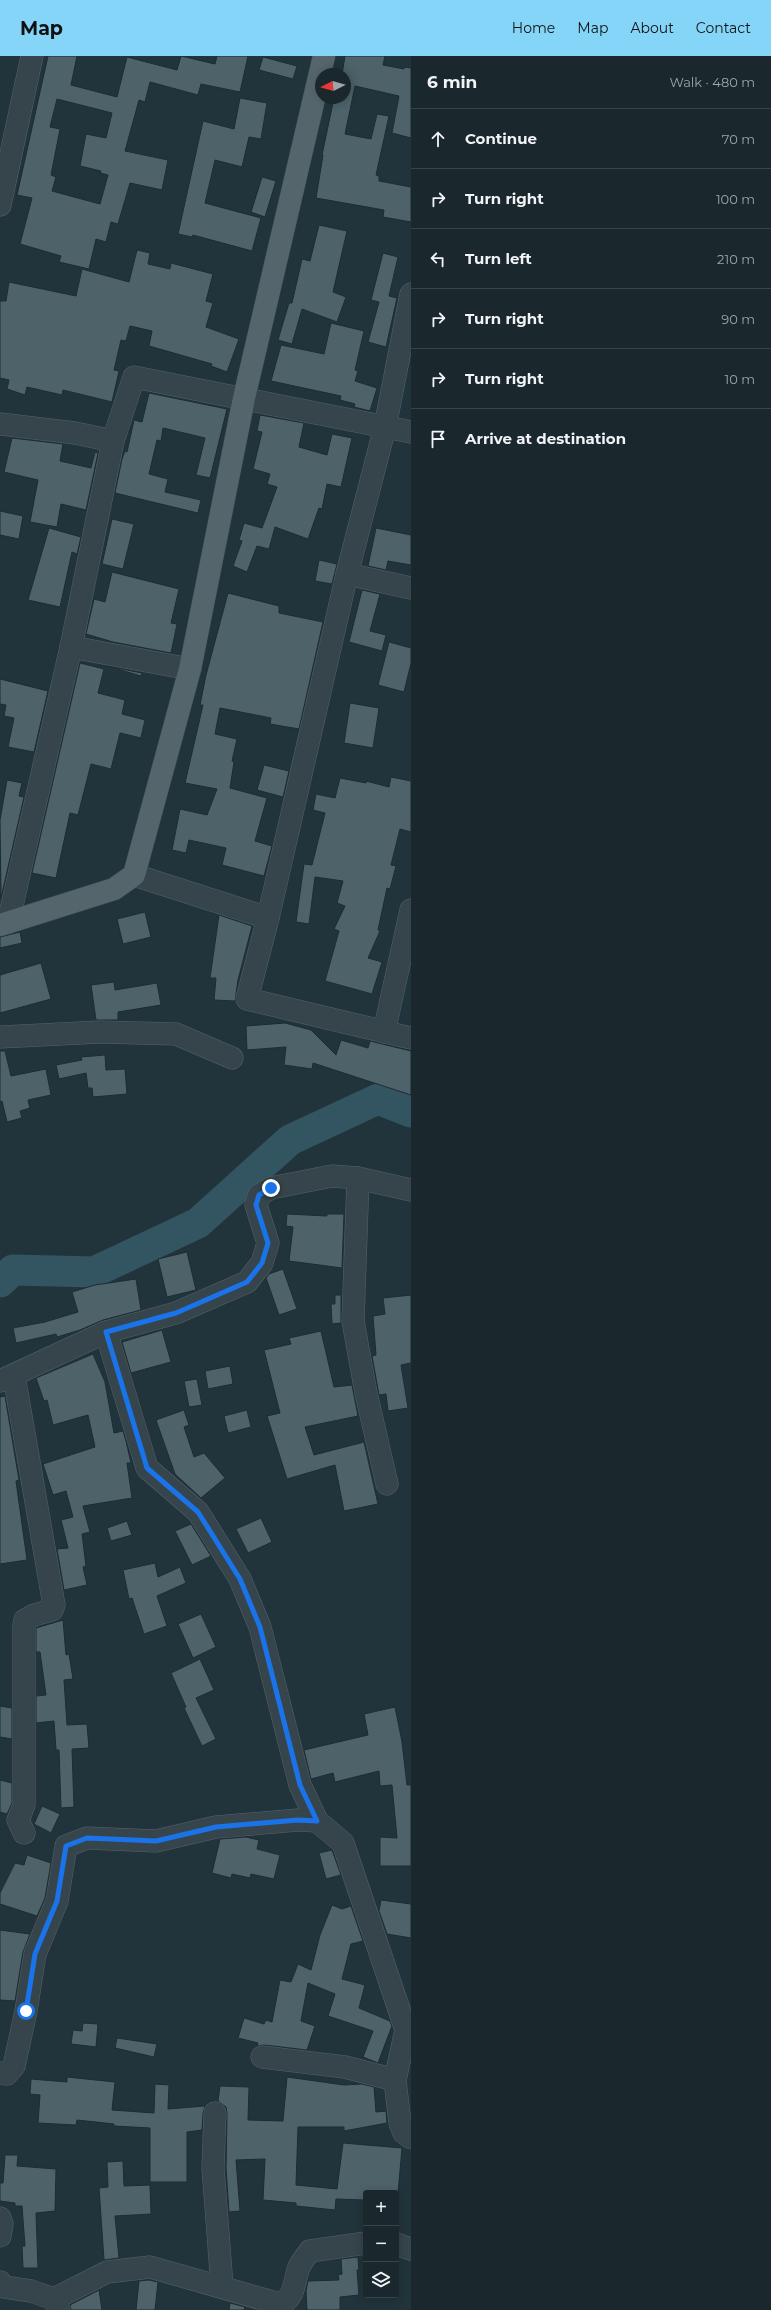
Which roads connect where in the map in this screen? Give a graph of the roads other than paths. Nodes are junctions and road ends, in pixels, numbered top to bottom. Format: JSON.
{"nodes":[{"id":1,"x":32,"y":56,"type":"edge"},
{"id":2,"x":324,"y":56,"type":"edge"},
{"id":3,"x":0,"y":205,"type":"edge"},
{"id":4,"x":411,"y":297,"type":"edge"},
{"id":5,"x":244,"y":398,"type":"junction"},
{"id":6,"x":0,"y":424,"type":"edge"},
{"id":7,"x":385,"y":427,"type":"junction"},
{"id":8,"x":411,"y":432,"type":"edge"},
{"id":9,"x":113,"y":441,"type":"junction"},
{"id":10,"x":347,"y":574,"type":"junction"},
{"id":11,"x":411,"y":588,"type":"edge"},
{"id":12,"x":71,"y":647,"type":"junction"},
{"id":13,"x":190,"y":668,"type":"junction"},
{"id":14,"x":134,"y":875,"type":"junction"},
{"id":15,"x":411,"y":910,"type":"edge"},
{"id":16,"x":268,"y":918,"type":"junction"},
{"id":17,"x":4,"y":924,"type":"edge"},
{"id":18,"x":384,"y":1032,"type":"junction"},
{"id":19,"x":0,"y":1037,"type":"edge"},
{"id":20,"x":411,"y":1038,"type":"edge"},
{"id":21,"x":232,"y":1058,"type":"dead end"},
{"id":22,"x":358,"y":1178,"type":"junction"},
{"id":23,"x":411,"y":1190,"type":"edge"},
{"id":24,"x":106,"y":1332,"type":"junction"},
{"id":25,"x":7,"y":1378,"type":"edge"},
{"id":26,"x":387,"y":1484,"type":"dead end"},
{"id":27,"x":317,"y":1821,"type":"junction"},
{"id":28,"x":24,"y":1833,"type":"dead end"},
{"id":29,"x":262,"y":2057,"type":"dead end"},
{"id":30,"x":0,"y":2073,"type":"edge"},
{"id":31,"x":395,"y":2080,"type":"junction"},
{"id":32,"x":215,"y":2112,"type":"dead end"},
{"id":33,"x":411,"y":2138,"type":"edge"},
{"id":34,"x":0,"y":2218,"type":"edge"},
{"id":35,"x":0,"y":2236,"type":"edge"},
{"id":36,"x":363,"y":2243,"type":"edge"},
{"id":37,"x":399,"y":2245,"type":"edge"},
{"id":38,"x":411,"y":2249,"type":"edge"},
{"id":39,"x":0,"y":2282,"type":"edge"},
{"id":40,"x":222,"y":2286,"type":"junction"},
{"id":41,"x":57,"y":2305,"type":"edge"}],
"edges":[{"from":1,"to":3,"type":"street"},
{"from":2,"to":5,"type":"main road"},
{"from":4,"to":7,"type":"street"},
{"from":5,"to":7,"type":"street"},
{"from":5,"to":9,"type":"street"},
{"from":5,"to":13,"type":"main road"},
{"from":6,"to":9,"type":"street"},
{"from":7,"to":8,"type":"street"},
{"from":7,"to":10,"type":"street"},
{"from":9,"to":12,"type":"street"},
{"from":10,"to":11,"type":"street"},
{"from":10,"to":16,"type":"street"},
{"from":12,"to":13,"type":"street"},
{"from":12,"to":17,"type":"street"},
{"from":13,"to":14,"type":"main road"},
{"from":14,"to":16,"type":"street"},
{"from":14,"to":17,"type":"main road"},
{"from":15,"to":18,"type":"street"},
{"from":16,"to":18,"type":"street"},
{"from":18,"to":20,"type":"street"},
{"from":19,"to":21,"type":"street"},
{"from":22,"to":23,"type":"street"},
{"from":22,"to":24,"type":"street"},
{"from":22,"to":26,"type":"street"},
{"from":24,"to":25,"type":"street"},
{"from":24,"to":27,"type":"street"},
{"from":25,"to":28,"type":"street"},
{"from":27,"to":30,"type":"street"},
{"from":27,"to":31,"type":"street"},
{"from":29,"to":31,"type":"street"},
{"from":31,"to":33,"type":"street"},
{"from":32,"to":40,"type":"street"},
{"from":34,"to":35,"type":"street"},
{"from":36,"to":40,"type":"street"},
{"from":37,"to":38,"type":"street"},
{"from":39,"to":41,"type":"street"},
{"from":40,"to":41,"type":"street"}]}
